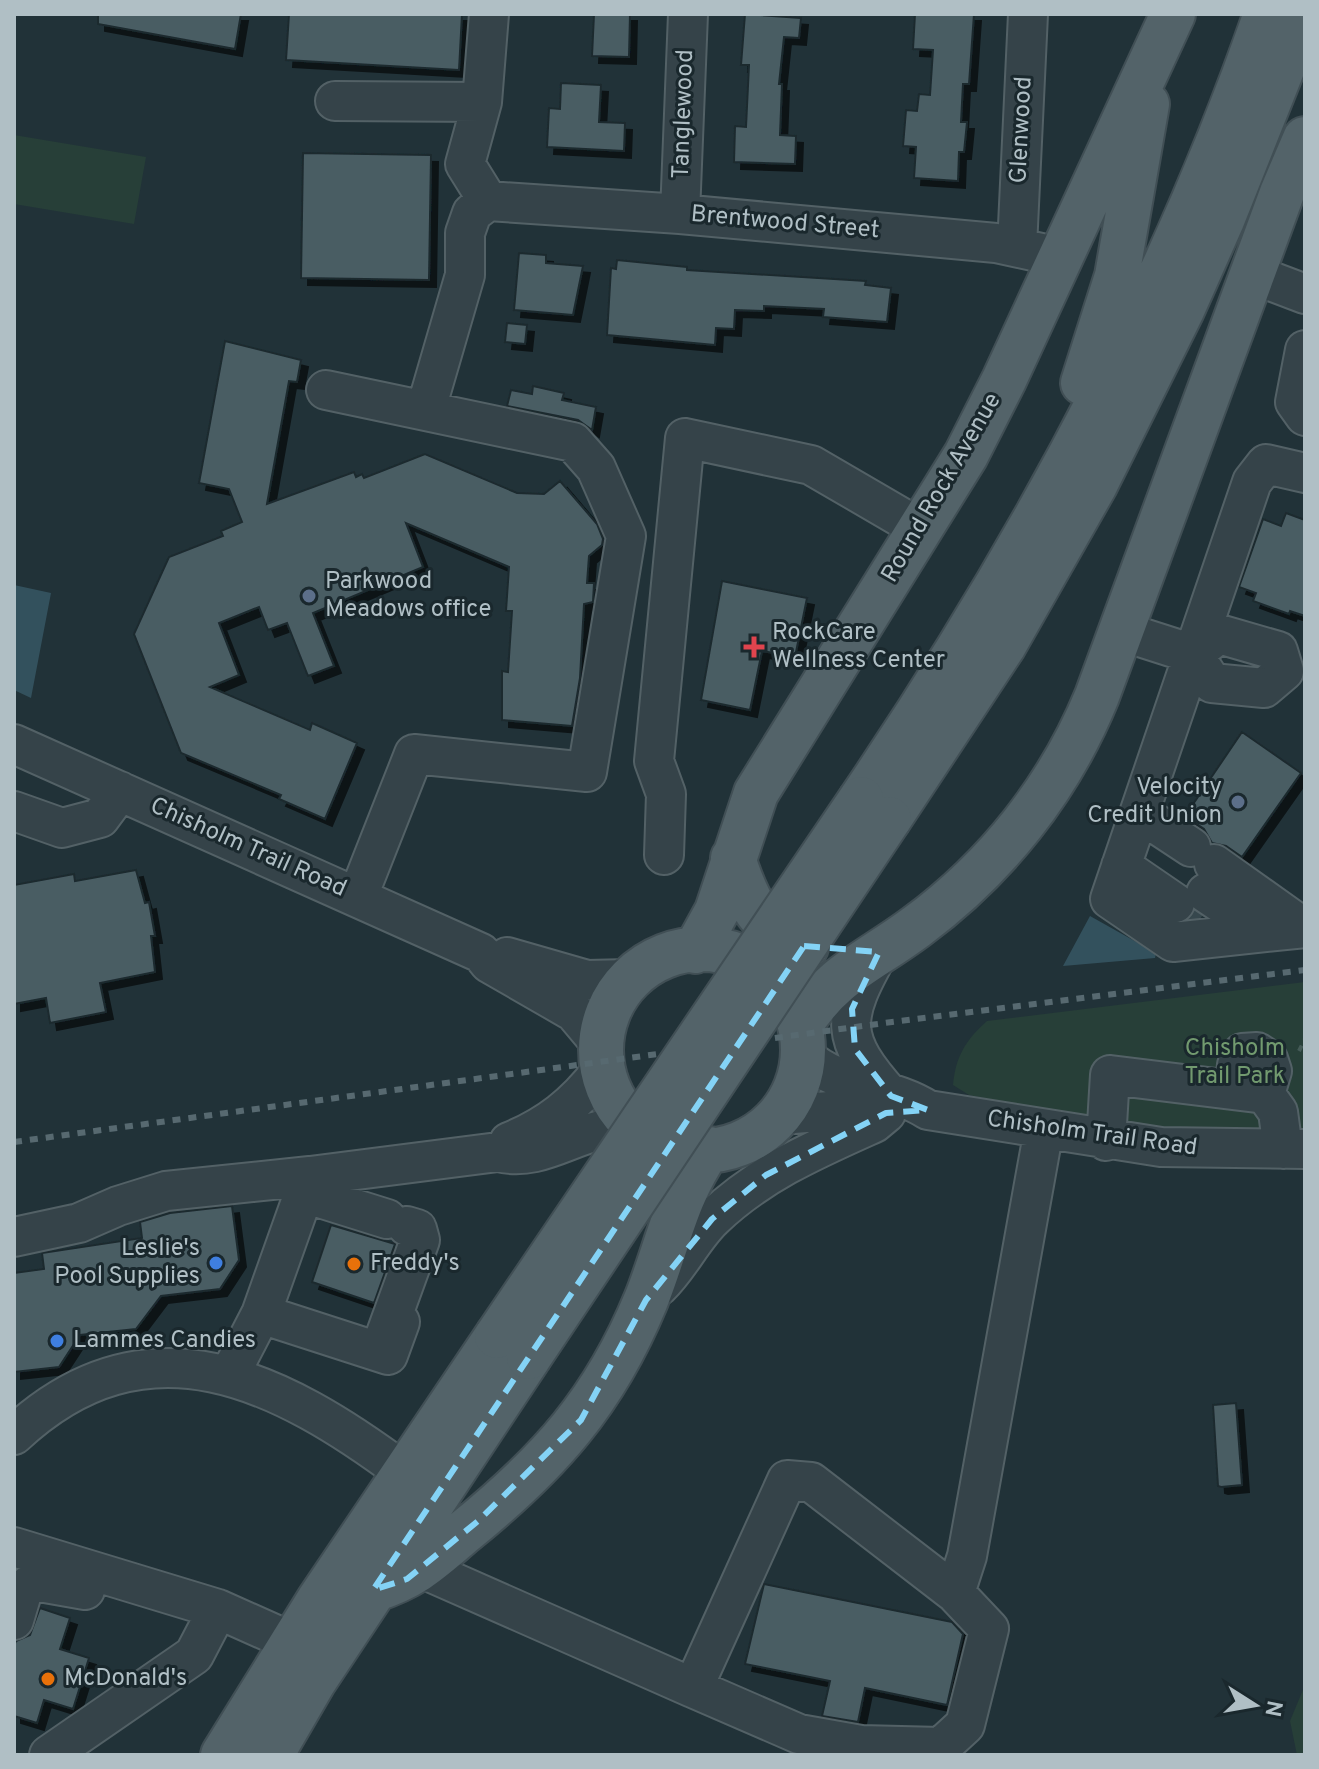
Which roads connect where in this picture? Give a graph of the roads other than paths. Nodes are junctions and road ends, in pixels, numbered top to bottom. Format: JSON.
{"nodes":[{"id":1,"x":489,"y":14,"type":"edge"},
{"id":2,"x":688,"y":14,"type":"edge"},
{"id":3,"x":1028,"y":14,"type":"edge"},
{"id":4,"x":1173,"y":14,"type":"edge"},
{"id":5,"x":1266,"y":14,"type":"edge"},
{"id":6,"x":1304,"y":14,"type":"edge"},
{"id":7,"x":1151,"y":62,"type":"junction"},
{"id":8,"x":335,"y":101,"type":"dead end"},
{"id":9,"x":482,"y":102,"type":"junction"},
{"id":10,"x":1305,"y":139,"type":"edge"},
{"id":11,"x":498,"y":201,"type":"junction"},
{"id":12,"x":680,"y":214,"type":"junction"},
{"id":13,"x":1017,"y":247,"type":"junction"},
{"id":14,"x":1060,"y":257,"type":"junction"},
{"id":15,"x":1252,"y":274,"type":"junction"},
{"id":16,"x":1305,"y":294,"type":"edge"},
{"id":17,"x":1305,"y":350,"type":"edge"},
{"id":18,"x":326,"y":390,"type":"dead end"},
{"id":19,"x":426,"y":409,"type":"junction"},
{"id":20,"x":1305,"y":416,"type":"edge"},
{"id":21,"x":1081,"y":438,"type":"junction"},
{"id":22,"x":1305,"y":473,"type":"edge"},
{"id":23,"x":921,"y":529,"type":"junction"},
{"id":24,"x":1121,"y":631,"type":"junction"},
{"id":25,"x":1193,"y":654,"type":"junction"},
{"id":26,"x":1295,"y":673,"type":"edge"},
{"id":27,"x":14,"y":744,"type":"edge"},
{"id":28,"x":120,"y":791,"type":"junction"},
{"id":29,"x":875,"y":809,"type":"junction"},
{"id":30,"x":14,"y":811,"type":"edge"},
{"id":31,"x":62,"y":828,"type":"junction"},
{"id":32,"x":14,"y":838,"type":"edge"},
{"id":33,"x":1127,"y":850,"type":"junction"},
{"id":34,"x":664,"y":855,"type":"dead end"},
{"id":35,"x":733,"y":858,"type":"junction"},
{"id":36,"x":358,"y":896,"type":"junction"},
{"id":37,"x":1223,"y":902,"type":"edge"},
{"id":38,"x":695,"y":951,"type":"junction"},
{"id":39,"x":879,"y":952,"type":"junction"},
{"id":40,"x":481,"y":953,"type":"junction"},
{"id":41,"x":629,"y":979,"type":"junction"},
{"id":42,"x":803,"y":1040,"type":"junction"},
{"id":43,"x":600,"y":1057,"type":"junction"},
{"id":44,"x":888,"y":1105,"type":"junction"},
{"id":45,"x":781,"y":1115,"type":"junction"},
{"id":46,"x":640,"y":1129,"type":"junction"},
{"id":47,"x":1044,"y":1129,"type":"junction"},
{"id":48,"x":1106,"y":1141,"type":"junction"},
{"id":49,"x":709,"y":1149,"type":"junction"},
{"id":50,"x":1294,"y":1149,"type":"edge"},
{"id":51,"x":498,"y":1152,"type":"junction"},
{"id":52,"x":307,"y":1184,"type":"junction"},
{"id":53,"x":14,"y":1237,"type":"edge"},
{"id":54,"x":646,"y":1300,"type":"junction"},
{"id":55,"x":261,"y":1314,"type":"junction"},
{"id":56,"x":513,"y":1346,"type":"junction"},
{"id":57,"x":230,"y":1374,"type":"junction"},
{"id":58,"x":22,"y":1421,"type":"edge"},
{"id":59,"x":405,"y":1473,"type":"junction"},
{"id":60,"x":14,"y":1547,"type":"edge"},
{"id":61,"x":421,"y":1568,"type":"junction"},
{"id":62,"x":373,"y":1590,"type":"junction"},
{"id":63,"x":955,"y":1593,"type":"junction"},
{"id":64,"x":14,"y":1620,"type":"edge"},
{"id":65,"x":212,"y":1620,"type":"junction"},
{"id":66,"x":292,"y":1642,"type":"junction"},
{"id":67,"x":265,"y":1684,"type":"junction"},
{"id":68,"x":693,"y":1688,"type":"junction"},
{"id":69,"x":285,"y":1745,"type":"edge"},
{"id":70,"x":49,"y":1755,"type":"edge"},
{"id":71,"x":203,"y":1755,"type":"edge"},
{"id":72,"x":223,"y":1755,"type":"edge"}],
"edges":[{"from":1,"to":9,"type":"street"},
{"from":2,"to":12,"type":"street","name":"Tanglewood"},
{"from":3,"to":13,"type":"street","name":"Glenwood"},
{"from":4,"to":7,"type":"main road","name":"Round Rock Avenue"},
{"from":5,"to":21,"type":"main road"},
{"from":6,"to":29,"type":"main road"},
{"from":7,"to":14,"type":"main road","name":"Round Rock Avenue"},
{"from":7,"to":21,"type":"main road"},
{"from":8,"to":9,"type":"street"},
{"from":9,"to":11,"type":"street"},
{"from":10,"to":15,"type":"main road"},
{"from":11,"to":12,"type":"street","name":"Brentwood Street"},
{"from":11,"to":19,"type":"street"},
{"from":12,"to":13,"type":"street","name":"Brentwood Street"},
{"from":13,"to":14,"type":"street","name":"Brentwood Street"},
{"from":14,"to":23,"type":"main road","name":"Round Rock Avenue"},
{"from":15,"to":16,"type":"street"},
{"from":15,"to":24,"type":"main road"},
{"from":17,"to":20,"type":"street"},
{"from":18,"to":19,"type":"street"},
{"from":19,"to":36,"type":"street"},
{"from":21,"to":29,"type":"main road"},
{"from":22,"to":25,"type":"street"},
{"from":23,"to":34,"type":"street"},
{"from":23,"to":35,"type":"main road","name":"Round Rock Avenue"},
{"from":24,"to":25,"type":"street"},
{"from":24,"to":39,"type":"main road"},
{"from":25,"to":26,"type":"street"},
{"from":25,"to":33,"type":"street"},
{"from":27,"to":28,"type":"street","name":"Chisholm Trail Road"},
{"from":28,"to":31,"type":"street"},
{"from":28,"to":36,"type":"street","name":"Chisholm Trail Road"},
{"from":29,"to":56,"type":"main road","bridge":true},
{"from":30,"to":31,"type":"street"},
{"from":31,"to":32,"type":"street"},
{"from":33,"to":37,"type":"street"},
{"from":33,"to":37,"type":"street"},
{"from":35,"to":38,"type":"main road","name":"Round Rock Avenue"},
{"from":35,"to":39,"type":"main road"},
{"from":36,"to":40,"type":"street","name":"Chisholm Trail Road"},
{"from":38,"to":41,"type":"main road"},
{"from":38,"to":42,"type":"main road"},
{"from":39,"to":42,"type":"main road"},
{"from":39,"to":44,"type":"street"},
{"from":40,"to":41,"type":"street","name":"Chisholm Trail Road"},
{"from":40,"to":43,"type":"street","name":"Chisholm Trail Road"},
{"from":41,"to":43,"type":"main road"},
{"from":42,"to":44,"type":"street","name":"Chisholm Trail Road"},
{"from":42,"to":45,"type":"main road"},
{"from":43,"to":46,"type":"main road"},
{"from":43,"to":51,"type":"street"},
{"from":44,"to":45,"type":"street","name":"Chisholm Trail Road"},
{"from":44,"to":47,"type":"street","name":"Chisholm Trail Road"},
{"from":44,"to":54,"type":"street"},
{"from":45,"to":49,"type":"main road"},
{"from":46,"to":49,"type":"main road"},
{"from":46,"to":51,"type":"street"},
{"from":47,"to":48,"type":"street","name":"Chisholm Trail Road"},
{"from":47,"to":63,"type":"street"},
{"from":48,"to":50,"type":"street","name":"Chisholm Trail Road"},
{"from":48,"to":50,"type":"street"},
{"from":49,"to":54,"type":"main road"},
{"from":51,"to":52,"type":"street"},
{"from":52,"to":53,"type":"street"},
{"from":52,"to":55,"type":"street"},
{"from":52,"to":55,"type":"street"},
{"from":54,"to":61,"type":"main road"},
{"from":55,"to":57,"type":"street"},
{"from":56,"to":59,"type":"main road"},
{"from":56,"to":62,"type":"main road"},
{"from":57,"to":58,"type":"street"},
{"from":57,"to":59,"type":"street"},
{"from":59,"to":66,"type":"main road"},
{"from":60,"to":65,"type":"street"},
{"from":61,"to":62,"type":"main road"},
{"from":61,"to":68,"type":"street"},
{"from":62,"to":69,"type":"main road"},
{"from":63,"to":68,"type":"street"},
{"from":63,"to":68,"type":"street"},
{"from":64,"to":65,"type":"street"},
{"from":65,"to":66,"type":"street"},
{"from":65,"to":70,"type":"street"},
{"from":66,"to":67,"type":"main road"},
{"from":67,"to":71,"type":"main road"},
{"from":67,"to":72,"type":"main road"}]}
